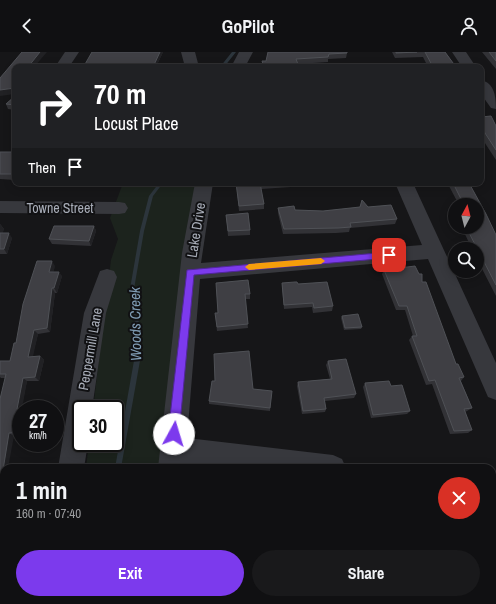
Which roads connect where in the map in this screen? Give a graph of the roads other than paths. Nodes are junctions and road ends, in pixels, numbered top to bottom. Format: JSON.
{"nodes":[{"id":1,"x":72,"y":52,"type":"edge"},
{"id":2,"x":188,"y":52,"type":"edge"},
{"id":3,"x":246,"y":52,"type":"edge"},
{"id":4,"x":458,"y":52,"type":"edge"},
{"id":5,"x":64,"y":64,"type":"edge"},
{"id":6,"x":192,"y":64,"type":"edge"},
{"id":7,"x":240,"y":64,"type":"edge"},
{"id":8,"x":466,"y":64,"type":"edge"},
{"id":9,"x":484,"y":88,"type":"edge"},
{"id":10,"x":496,"y":105,"type":"edge"},
{"id":11,"x":204,"y":186,"type":"edge"},
{"id":12,"x":405,"y":186,"type":"edge"},
{"id":13,"x":0,"y":207,"type":"edge"},
{"id":14,"x":119,"y":208,"type":"dead end"},
{"id":15,"x":435,"y":251,"type":"junction"},
{"id":16,"x":190,"y":272,"type":"junction"},
{"id":17,"x":107,"y":278,"type":"dead end"},
{"id":18,"x":496,"y":389,"type":"edge"},
{"id":19,"x":171,"y":458,"type":"edge"},
{"id":20,"x":72,"y":464,"type":"edge"},
{"id":21,"x":268,"y":464,"type":"edge"}],
"edges":[{"from":1,"to":5,"type":"street"},
{"from":2,"to":6,"type":"street"},
{"from":3,"to":7,"type":"street"},
{"from":4,"to":8,"type":"street"},
{"from":9,"to":10,"type":"street"},
{"from":11,"to":16,"type":"street","name":"Lake Drive"},
{"from":12,"to":15,"type":"street"},
{"from":13,"to":14,"type":"street","name":"Towne Street"},
{"from":15,"to":16,"type":"street"},
{"from":15,"to":18,"type":"street"},
{"from":16,"to":19,"type":"street","name":"Lake Drive"},
{"from":17,"to":20,"type":"street","name":"Peppermill Lane"},
{"from":19,"to":21,"type":"street"}]}
